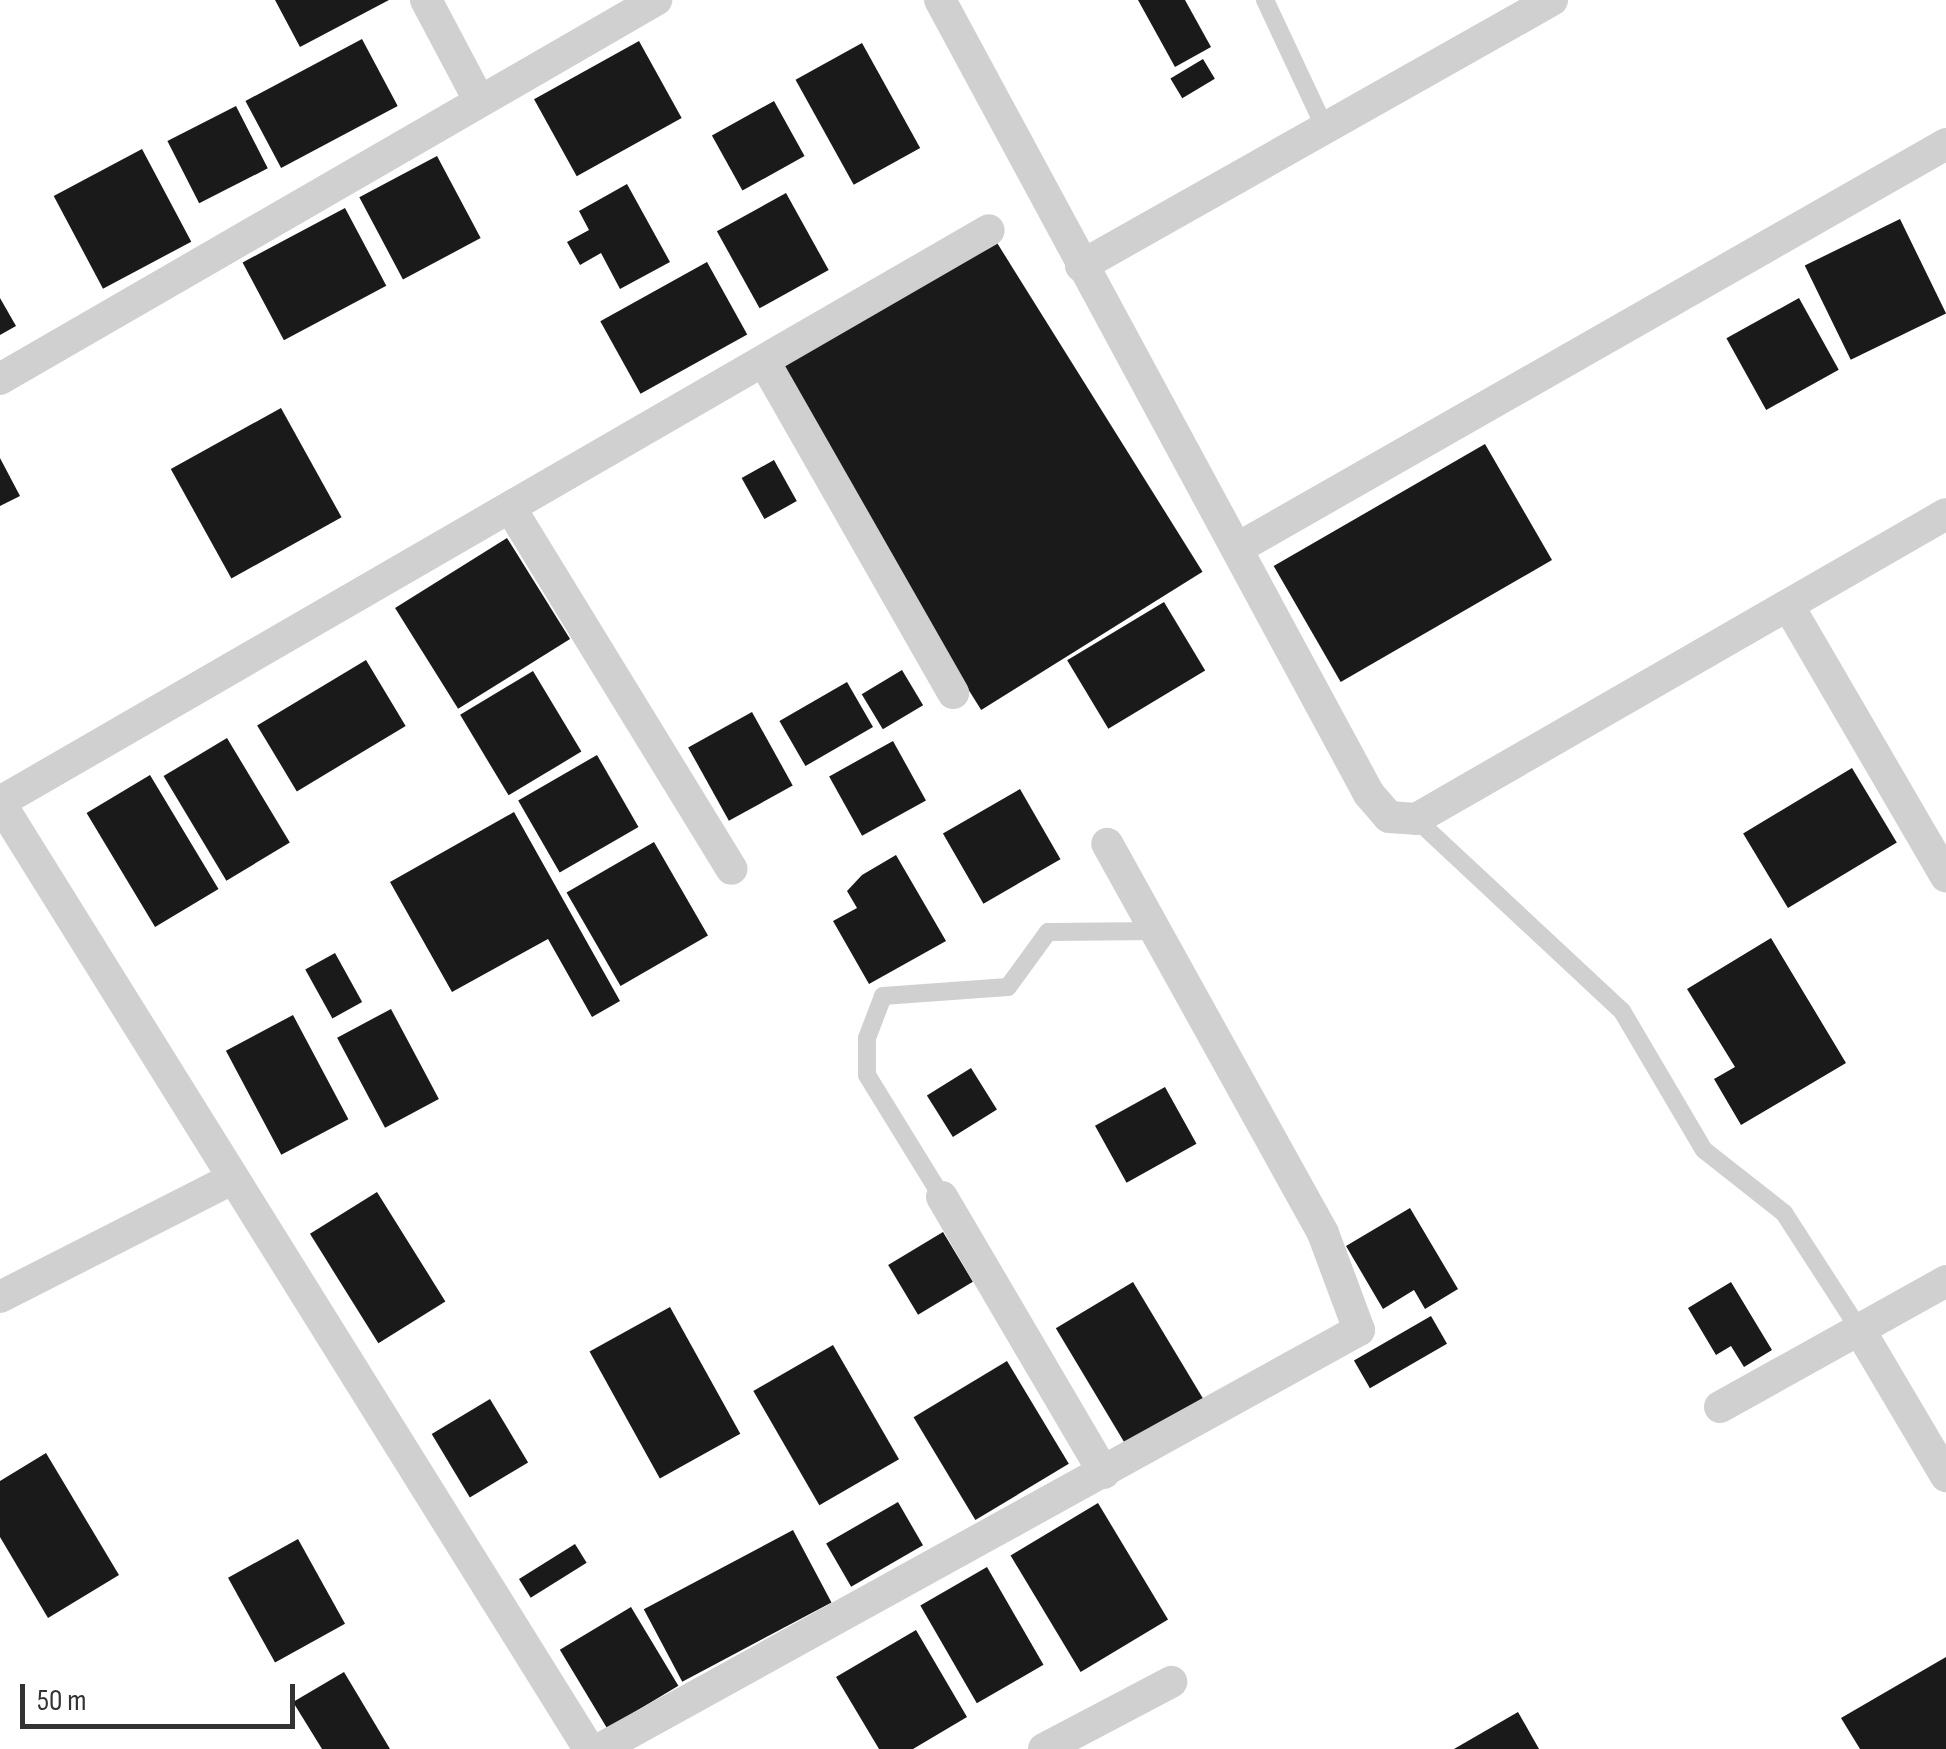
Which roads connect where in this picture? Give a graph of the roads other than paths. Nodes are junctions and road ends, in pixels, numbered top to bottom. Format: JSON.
{"nodes":[{"id":1,"x":426,"y":0,"type":"edge"},
{"id":2,"x":656,"y":0,"type":"edge"},
{"id":3,"x":940,"y":0,"type":"edge"},
{"id":4,"x":1265,"y":0,"type":"edge"},
{"id":5,"x":1552,"y":0,"type":"edge"},
{"id":6,"x":479,"y":100,"type":"junction"},
{"id":7,"x":1325,"y":128,"type":"junction"},
{"id":8,"x":1946,"y":144,"type":"edge"},
{"id":9,"x":989,"y":230,"type":"dead end"},
{"id":10,"x":1081,"y":266,"type":"junction"},
{"id":11,"x":764,"y":363,"type":"junction"},
{"id":12,"x":0,"y":379,"type":"edge"},
{"id":13,"x":511,"y":509,"type":"junction"},
{"id":14,"x":1946,"y":514,"type":"edge"},
{"id":15,"x":1238,"y":548,"type":"junction"},
{"id":16,"x":1788,"y":605,"type":"junction"},
{"id":17,"x":953,"y":693,"type":"dead end"},
{"id":18,"x":0,"y":802,"type":"edge"},
{"id":19,"x":1416,"y":820,"type":"junction"},
{"id":20,"x":1107,"y":844,"type":"dead end"},
{"id":21,"x":732,"y":869,"type":"dead end"},
{"id":22,"x":1946,"y":876,"type":"edge"},
{"id":23,"x":1161,"y":932,"type":"junction"},
{"id":24,"x":232,"y":1179,"type":"junction"},
{"id":25,"x":942,"y":1197,"type":"joint"},
{"id":26,"x":1946,"y":1280,"type":"edge"},
{"id":27,"x":0,"y":1296,"type":"edge"},
{"id":28,"x":1858,"y":1330,"type":"junction"},
{"id":29,"x":1720,"y":1407,"type":"dead end"},
{"id":30,"x":1104,"y":1473,"type":"junction"},
{"id":31,"x":1946,"y":1476,"type":"edge"},
{"id":32,"x":1171,"y":1682,"type":"dead end"},
{"id":33,"x":589,"y":1749,"type":"edge"},
{"id":34,"x":600,"y":1749,"type":"edge"},
{"id":35,"x":1044,"y":1749,"type":"edge"}],
"edges":[{"from":1,"to":6,"type":"street"},
{"from":2,"to":6,"type":"street"},
{"from":3,"to":10,"type":"street"},
{"from":4,"to":7,"type":"lane"},
{"from":5,"to":7,"type":"street"},
{"from":6,"to":12,"type":"street"},
{"from":7,"to":10,"type":"street"},
{"from":8,"to":15,"type":"street"},
{"from":9,"to":11,"type":"street"},
{"from":10,"to":15,"type":"street"},
{"from":11,"to":13,"type":"street"},
{"from":11,"to":17,"type":"street"},
{"from":13,"to":18,"type":"street"},
{"from":13,"to":21,"type":"street"},
{"from":14,"to":16,"type":"street"},
{"from":15,"to":19,"type":"street"},
{"from":16,"to":19,"type":"street"},
{"from":16,"to":22,"type":"street"},
{"from":18,"to":24,"type":"street"},
{"from":19,"to":28,"type":"lane"},
{"from":20,"to":23,"type":"street"},
{"from":23,"to":25,"type":"lane"},
{"from":23,"to":30,"type":"street"},
{"from":24,"to":27,"type":"street"},
{"from":24,"to":33,"type":"street"},
{"from":25,"to":30,"type":"street"},
{"from":26,"to":28,"type":"street"},
{"from":28,"to":29,"type":"street"},
{"from":28,"to":31,"type":"street"},
{"from":30,"to":34,"type":"street"},
{"from":32,"to":35,"type":"street"}]}
